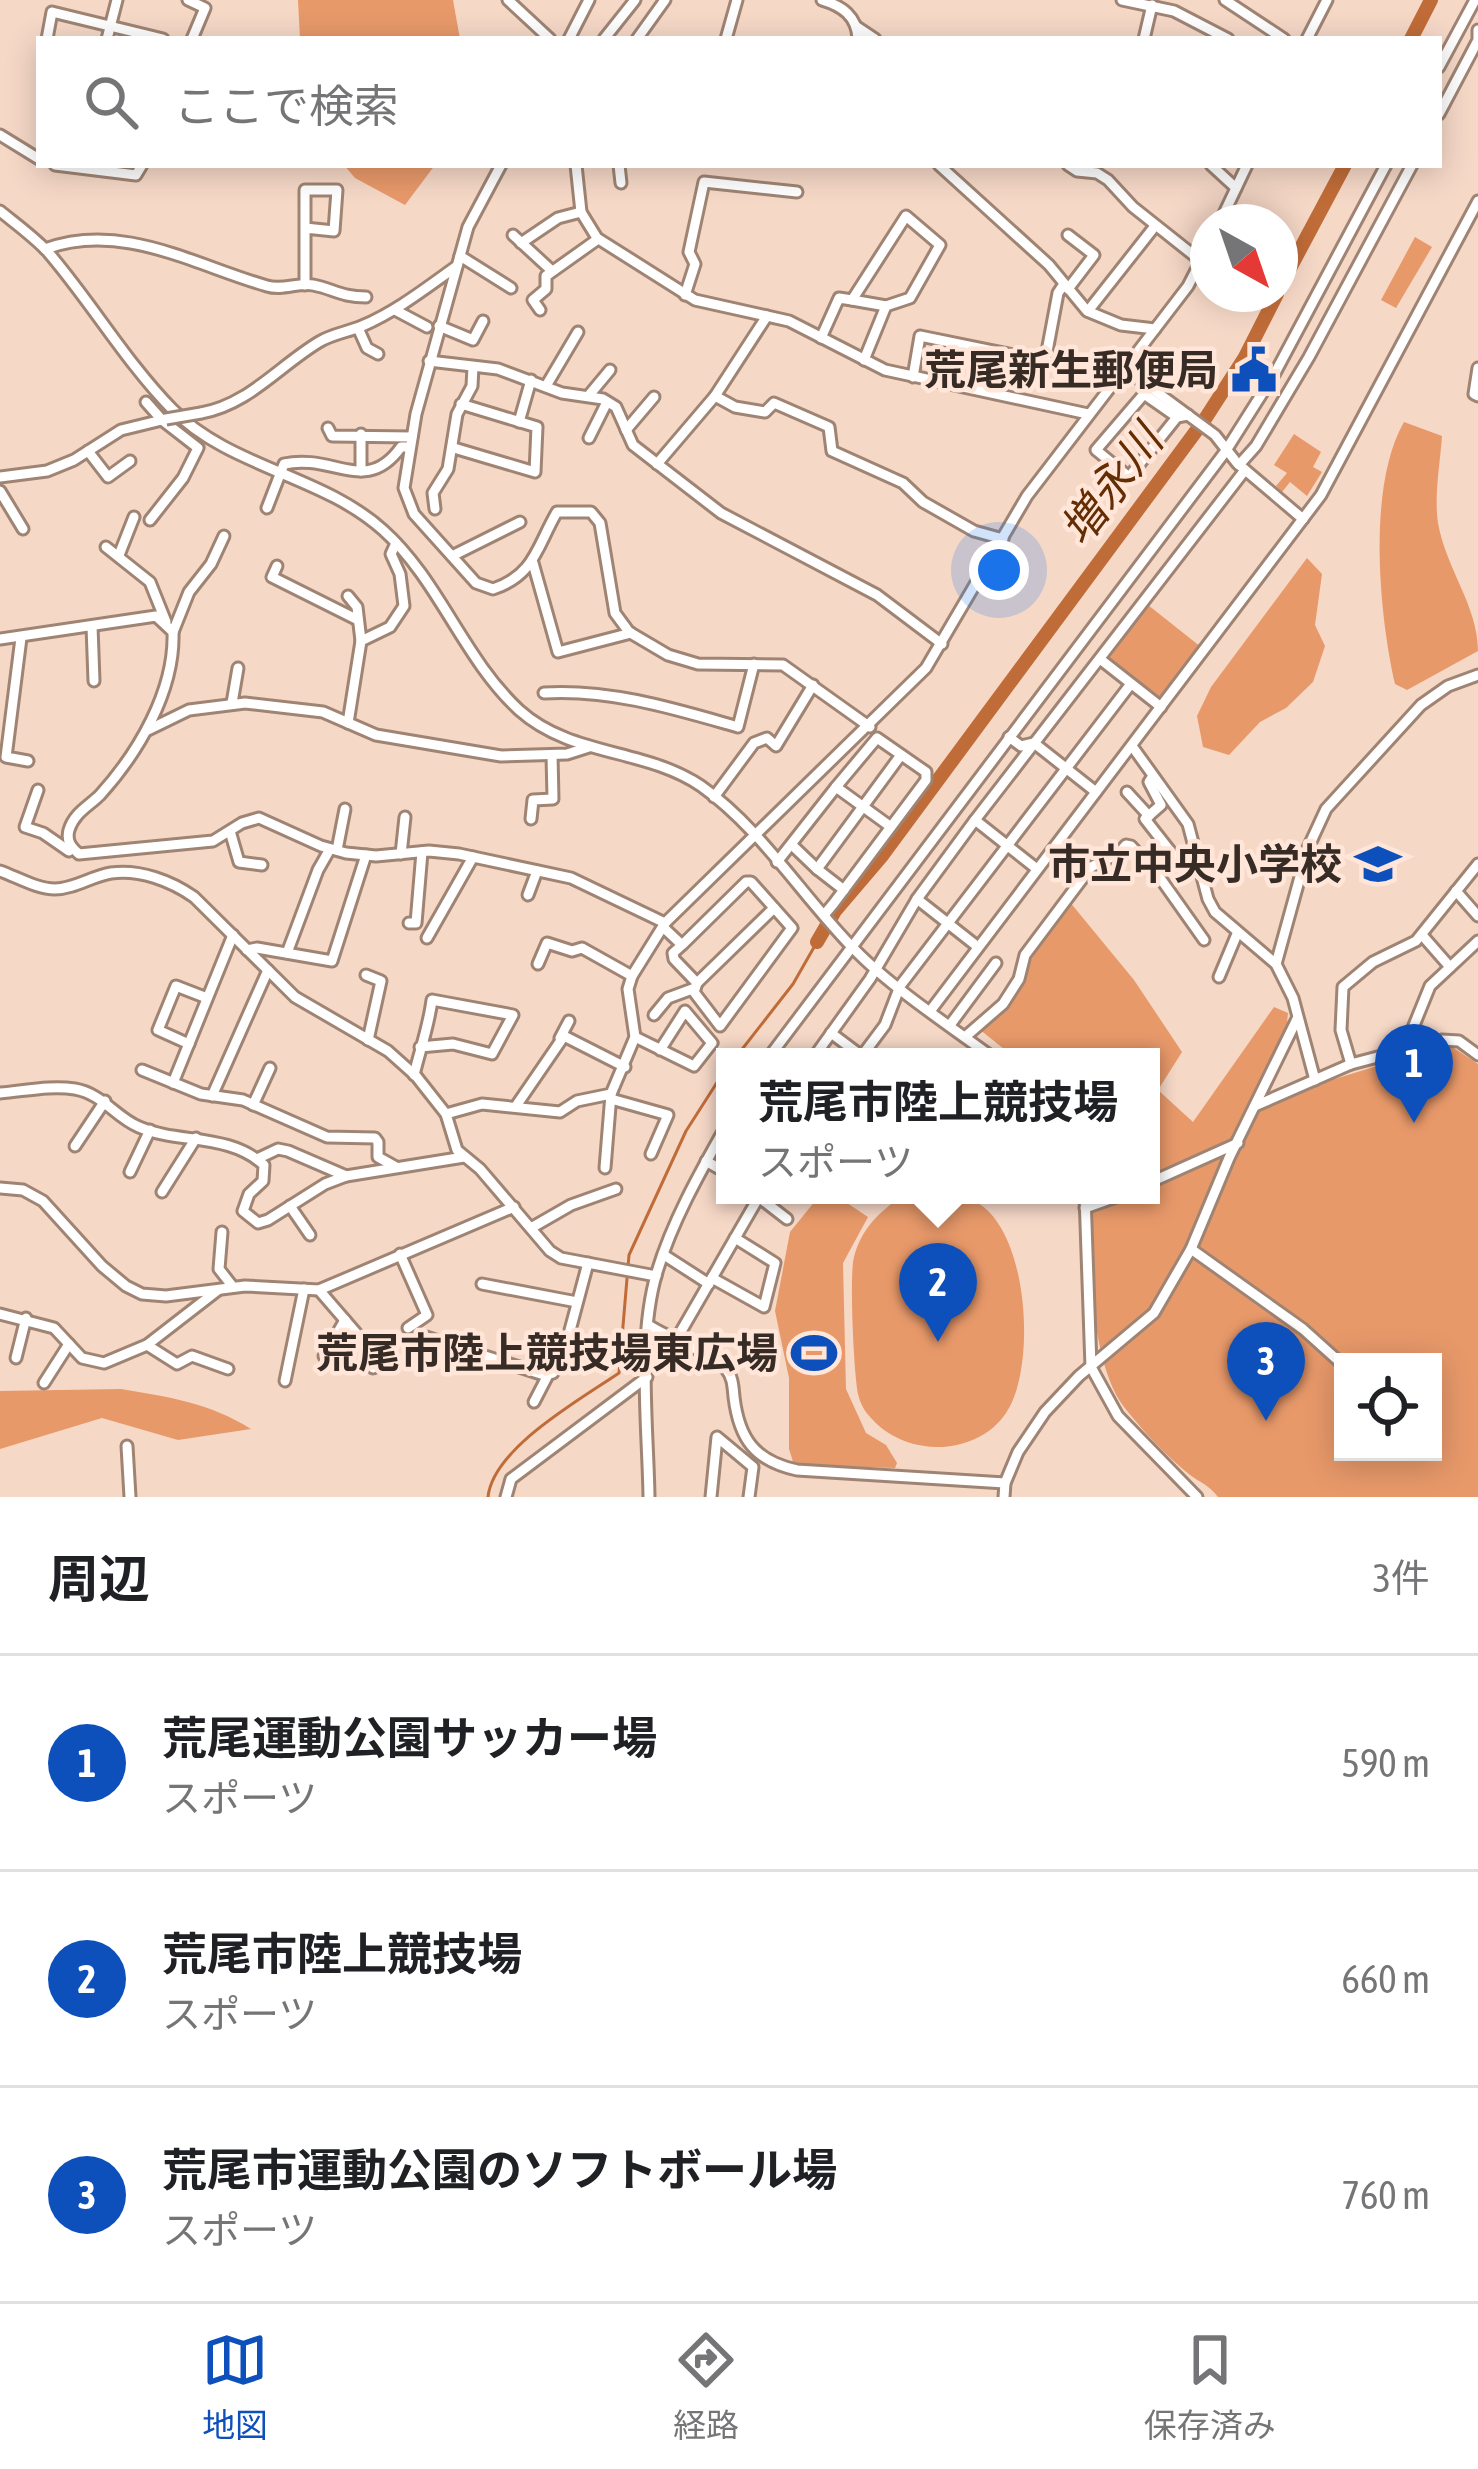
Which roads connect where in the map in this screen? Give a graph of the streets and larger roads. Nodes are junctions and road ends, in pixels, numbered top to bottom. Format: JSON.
{"nodes":[{"id":1,"x":117,"y":0,"type":"edge"},
{"id":2,"x":188,"y":0,"type":"edge"},
{"id":3,"x":508,"y":0,"type":"edge"},
{"id":4,"x":589,"y":0,"type":"edge"},
{"id":5,"x":634,"y":0,"type":"edge"},
{"id":6,"x":665,"y":0,"type":"edge"},
{"id":7,"x":737,"y":0,"type":"edge"},
{"id":8,"x":822,"y":0,"type":"edge"},
{"id":9,"x":1122,"y":0,"type":"edge"},
{"id":10,"x":1225,"y":0,"type":"edge"},
{"id":11,"x":1327,"y":0,"type":"edge"},
{"id":12,"x":1475,"y":0,"type":"edge"},
{"id":13,"x":1152,"y":5,"type":"junction"},
{"id":14,"x":1177,"y":5,"type":"edge"},
{"id":15,"x":110,"y":26,"type":"junction"},
{"id":16,"x":1478,"y":30,"type":"edge"},
{"id":17,"x":858,"y":33,"type":"edge"},
{"id":18,"x":47,"y":36,"type":"edge"},
{"id":19,"x":108,"y":36,"type":"edge"},
{"id":20,"x":151,"y":36,"type":"edge"},
{"id":21,"x":193,"y":36,"type":"edge"},
{"id":22,"x":547,"y":36,"type":"edge"},
{"id":23,"x":571,"y":36,"type":"edge"},
{"id":24,"x":606,"y":36,"type":"edge"},
{"id":25,"x":639,"y":36,"type":"edge"},
{"id":26,"x":727,"y":36,"type":"edge"},
{"id":27,"x":1145,"y":36,"type":"edge"},
{"id":28,"x":1224,"y":36,"type":"edge"},
{"id":29,"x":1279,"y":36,"type":"edge"},
{"id":30,"x":1309,"y":36,"type":"edge"},
{"id":31,"x":1442,"y":62,"type":"edge"},
{"id":32,"x":1442,"y":108,"type":"edge"},
{"id":33,"x":0,"y":135,"type":"edge"},
{"id":34,"x":36,"y":158,"type":"edge"},
{"id":35,"x":80,"y":168,"type":"edge"},
{"id":36,"x":140,"y":168,"type":"edge"},
{"id":37,"x":499,"y":168,"type":"edge"},
{"id":38,"x":576,"y":168,"type":"edge"},
{"id":39,"x":619,"y":168,"type":"edge"},
{"id":40,"x":942,"y":168,"type":"edge"},
{"id":41,"x":1087,"y":168,"type":"edge"},
{"id":42,"x":1213,"y":168,"type":"edge"},
{"id":43,"x":1246,"y":168,"type":"edge"},
{"id":44,"x":1384,"y":168,"type":"edge"},
{"id":45,"x":1410,"y":168,"type":"edge"},
{"id":46,"x":621,"y":183,"type":"dead end"},
{"id":47,"x":1236,"y":188,"type":"junction"},
{"id":48,"x":797,"y":192,"type":"dead end"},
{"id":49,"x":1478,"y":201,"type":"edge"},
{"id":50,"x":1228,"y":204,"type":"edge"},
{"id":51,"x":0,"y":211,"type":"edge"},
{"id":52,"x":581,"y":212,"type":"junction"},
{"id":53,"x":1155,"y":226,"type":"junction"},
{"id":54,"x":305,"y":228,"type":"junction"},
{"id":55,"x":1068,"y":235,"type":"dead end"},
{"id":56,"x":598,"y":239,"type":"junction"},
{"id":57,"x":45,"y":249,"type":"junction"},
{"id":58,"x":1190,"y":253,"type":"edge"},
{"id":59,"x":458,"y":261,"type":"junction"},
{"id":60,"x":551,"y":270,"type":"junction"},
{"id":61,"x":1190,"y":282,"type":"edge"},
{"id":62,"x":305,"y":285,"type":"junction"},
{"id":63,"x":1066,"y":286,"type":"junction"},
{"id":64,"x":511,"y":288,"type":"dead end"},
{"id":65,"x":685,"y":295,"type":"junction"},
{"id":66,"x":366,"y":297,"type":"dead end"},
{"id":67,"x":852,"y":300,"type":"junction"},
{"id":68,"x":886,"y":306,"type":"junction"},
{"id":69,"x":394,"y":310,"type":"junction"},
{"id":70,"x":540,"y":310,"type":"dead end"},
{"id":71,"x":1088,"y":311,"type":"junction"},
{"id":72,"x":767,"y":316,"type":"junction"},
{"id":73,"x":483,"y":321,"type":"dead end"},
{"id":74,"x":440,"y":326,"type":"junction"},
{"id":75,"x":427,"y":327,"type":"dead end"},
{"id":76,"x":358,"y":328,"type":"junction"},
{"id":77,"x":1155,"y":328,"type":"junction"},
{"id":78,"x":578,"y":332,"type":"dead end"},
{"id":79,"x":821,"y":338,"type":"junction"},
{"id":80,"x":378,"y":354,"type":"dead end"},
{"id":81,"x":429,"y":361,"type":"junction"},
{"id":82,"x":864,"y":361,"type":"junction"},
{"id":83,"x":1046,"y":362,"type":"junction"},
{"id":84,"x":473,"y":367,"type":"junction"},
{"id":85,"x":1124,"y":368,"type":"junction"},
{"id":86,"x":1478,"y":368,"type":"edge"},
{"id":87,"x":610,"y":370,"type":"dead end"},
{"id":88,"x":914,"y":377,"type":"junction"},
{"id":89,"x":532,"y":380,"type":"junction"},
{"id":90,"x":546,"y":386,"type":"junction"},
{"id":91,"x":590,"y":394,"type":"junction"},
{"id":92,"x":715,"y":396,"type":"junction"},
{"id":93,"x":1478,"y":396,"type":"edge"},
{"id":94,"x":654,"y":397,"type":"dead end"},
{"id":95,"x":146,"y":402,"type":"dead end"},
{"id":96,"x":607,"y":402,"type":"junction"},
{"id":97,"x":461,"y":404,"type":"junction"},
{"id":98,"x":1088,"y":414,"type":"junction"},
{"id":99,"x":1185,"y":417,"type":"junction"},
{"id":100,"x":164,"y":420,"type":"junction"},
{"id":101,"x":519,"y":422,"type":"junction"},
{"id":102,"x":328,"y":428,"type":"dead end"},
{"id":103,"x":626,"y":430,"type":"junction"},
{"id":104,"x":361,"y":434,"type":"junction"},
{"id":105,"x":589,"y":439,"type":"dead end"},
{"id":106,"x":411,"y":442,"type":"junction"},
{"id":107,"x":454,"y":448,"type":"junction"},
{"id":108,"x":88,"y":451,"type":"junction"},
{"id":109,"x":1225,"y":452,"type":"junction"},
{"id":110,"x":130,"y":461,"type":"dead end"},
{"id":111,"x":657,"y":464,"type":"junction"},
{"id":112,"x":1242,"y":467,"type":"junction"},
{"id":113,"x":361,"y":470,"type":"junction"},
{"id":114,"x":283,"y":475,"type":"junction"},
{"id":115,"x":0,"y":477,"type":"edge"},
{"id":116,"x":0,"y":491,"type":"edge"},
{"id":117,"x":267,"y":508,"type":"dead end"},
{"id":118,"x":435,"y":508,"type":"dead end"},
{"id":119,"x":134,"y":517,"type":"dead end"},
{"id":120,"x":150,"y":520,"type":"dead end"},
{"id":121,"x":1303,"y":520,"type":"junction"},
{"id":122,"x":520,"y":522,"type":"dead end"},
{"id":123,"x":23,"y":529,"type":"dead end"},
{"id":124,"x":209,"y":537,"type":"dead end"},
{"id":125,"x":1003,"y":538,"type":"junction"},
{"id":126,"x":396,"y":543,"type":"junction"},
{"id":127,"x":106,"y":547,"type":"dead end"},
{"id":128,"x":119,"y":555,"type":"junction"},
{"id":129,"x":452,"y":556,"type":"junction"},
{"id":130,"x":533,"y":563,"type":"junction"},
{"id":131,"x":277,"y":566,"type":"dead end"},
{"id":132,"x":272,"y":577,"type":"junction"},
{"id":133,"x":263,"y":590,"type":"dead end"},
{"id":134,"x":348,"y":596,"type":"dead end"},
{"id":135,"x":358,"y":620,"type":"junction"},
{"id":136,"x":166,"y":622,"type":"junction"},
{"id":137,"x":92,"y":626,"type":"junction"},
{"id":138,"x":173,"y":632,"type":"junction"},
{"id":139,"x":631,"y":633,"type":"junction"},
{"id":140,"x":21,"y":638,"type":"junction"},
{"id":141,"x":0,"y":639,"type":"edge"},
{"id":142,"x":361,"y":641,"type":"junction"},
{"id":143,"x":942,"y":644,"type":"junction"},
{"id":144,"x":1100,"y":659,"type":"junction"},
{"id":145,"x":754,"y":664,"type":"junction"},
{"id":146,"x":238,"y":668,"type":"dead end"},
{"id":147,"x":1478,"y":675,"type":"edge"},
{"id":148,"x":94,"y":681,"type":"dead end"},
{"id":149,"x":813,"y":685,"type":"junction"},
{"id":150,"x":1130,"y":685,"type":"junction"},
{"id":151,"x":544,"y":693,"type":"dead end"},
{"id":152,"x":232,"y":703,"type":"junction"},
{"id":153,"x":1160,"y":707,"type":"junction"},
{"id":154,"x":349,"y":723,"type":"junction"},
{"id":155,"x":870,"y":728,"type":"junction"},
{"id":156,"x":148,"y":730,"type":"junction"},
{"id":157,"x":1010,"y":737,"type":"junction"},
{"id":158,"x":1034,"y":743,"type":"junction"},
{"id":159,"x":1132,"y":746,"type":"junction"},
{"id":160,"x":590,"y":747,"type":"junction"},
{"id":161,"x":552,"y":755,"type":"junction"},
{"id":162,"x":901,"y":755,"type":"junction"},
{"id":163,"x":28,"y":760,"type":"dead end"},
{"id":164,"x":1065,"y":769,"type":"junction"},
{"id":165,"x":1153,"y":776,"type":"junction"},
{"id":166,"x":836,"y":787,"type":"junction"},
{"id":167,"x":38,"y":790,"type":"dead end"},
{"id":168,"x":1096,"y":792,"type":"junction"},
{"id":169,"x":1127,"y":792,"type":"dead end"},
{"id":170,"x":714,"y":797,"type":"junction"},
{"id":171,"x":863,"y":807,"type":"junction"},
{"id":172,"x":345,"y":809,"type":"dead end"},
{"id":173,"x":1149,"y":816,"type":"junction"},
{"id":174,"x":405,"y":817,"type":"dead end"},
{"id":175,"x":531,"y":819,"type":"dead end"},
{"id":176,"x":975,"y":820,"type":"junction"},
{"id":177,"x":891,"y":826,"type":"junction"},
{"id":178,"x":230,"y":830,"type":"junction"},
{"id":179,"x":753,"y":836,"type":"junction"},
{"id":180,"x":1007,"y":845,"type":"junction"},
{"id":181,"x":793,"y":846,"type":"junction"},
{"id":182,"x":334,"y":849,"type":"junction"},
{"id":183,"x":422,"y":852,"type":"junction"},
{"id":184,"x":83,"y":854,"type":"junction"},
{"id":185,"x":401,"y":854,"type":"junction"},
{"id":186,"x":366,"y":855,"type":"junction"},
{"id":187,"x":473,"y":857,"type":"junction"},
{"id":188,"x":777,"y":862,"type":"junction"},
{"id":189,"x":1477,"y":862,"type":"edge"},
{"id":190,"x":262,"y":865,"type":"dead end"},
{"id":191,"x":817,"y":869,"type":"junction"},
{"id":192,"x":1036,"y":869,"type":"junction"},
{"id":193,"x":0,"y":871,"type":"edge"},
{"id":194,"x":536,"y":871,"type":"junction"},
{"id":195,"x":1156,"y":873,"type":"junction"},
{"id":196,"x":704,"y":885,"type":"junction"},
{"id":197,"x":844,"y":890,"type":"junction"},
{"id":198,"x":1456,"y":891,"type":"junction"},
{"id":199,"x":1206,"y":893,"type":"junction"},
{"id":200,"x":528,"y":895,"type":"dead end"},
{"id":201,"x":917,"y":899,"type":"junction"},
{"id":202,"x":724,"y":904,"type":"junction"},
{"id":203,"x":774,"y":908,"type":"junction"},
{"id":204,"x":1182,"y":909,"type":"junction"},
{"id":205,"x":824,"y":915,"type":"junction"},
{"id":206,"x":1478,"y":916,"type":"edge"},
{"id":207,"x":948,"y":922,"type":"junction"},
{"id":208,"x":416,"y":923,"type":"dead end"},
{"id":209,"x":664,"y":925,"type":"junction"},
{"id":210,"x":1237,"y":934,"type":"junction"},
{"id":211,"x":232,"y":935,"type":"junction"},
{"id":212,"x":1422,"y":935,"type":"junction"},
{"id":213,"x":427,"y":938,"type":"dead end"},
{"id":214,"x":1204,"y":940,"type":"dead end"},
{"id":215,"x":1478,"y":941,"type":"edge"},
{"id":216,"x":682,"y":945,"type":"junction"},
{"id":217,"x":978,"y":947,"type":"junction"},
{"id":218,"x":852,"y":948,"type":"junction"},
{"id":219,"x":247,"y":950,"type":"junction"},
{"id":220,"x":287,"y":953,"type":"junction"},
{"id":221,"x":996,"y":962,"type":"dead end"},
{"id":222,"x":538,"y":964,"type":"dead end"},
{"id":223,"x":1276,"y":964,"type":"junction"},
{"id":224,"x":1450,"y":967,"type":"junction"},
{"id":225,"x":876,"y":968,"type":"junction"},
{"id":226,"x":268,"y":970,"type":"junction"},
{"id":227,"x":366,"y":975,"type":"dead end"},
{"id":228,"x":632,"y":976,"type":"junction"},
{"id":229,"x":1219,"y":977,"type":"dead end"},
{"id":230,"x":696,"y":986,"type":"junction"},
{"id":231,"x":900,"y":986,"type":"junction"},
{"id":232,"x":207,"y":998,"type":"junction"},
{"id":233,"x":521,"y":1000,"type":"dead end"},
{"id":234,"x":931,"y":1010,"type":"junction"},
{"id":235,"x":513,"y":1015,"type":"junction"},
{"id":236,"x":654,"y":1016,"type":"dead end"},
{"id":237,"x":1298,"y":1019,"type":"junction"},
{"id":238,"x":569,"y":1022,"type":"dead end"},
{"id":239,"x":950,"y":1025,"type":"junction"},
{"id":240,"x":832,"y":1033,"type":"junction"},
{"id":241,"x":635,"y":1037,"type":"junction"},
{"id":242,"x":965,"y":1037,"type":"junction"},
{"id":243,"x":560,"y":1038,"type":"junction"},
{"id":244,"x":368,"y":1040,"type":"junction"},
{"id":245,"x":189,"y":1044,"type":"junction"},
{"id":246,"x":421,"y":1047,"type":"junction"},
{"id":247,"x":776,"y":1048,"type":"edge"},
{"id":248,"x":821,"y":1048,"type":"edge"},
{"id":249,"x":852,"y":1048,"type":"edge"},
{"id":250,"x":868,"y":1048,"type":"edge"},
{"id":251,"x":980,"y":1048,"type":"edge"},
{"id":252,"x":660,"y":1050,"type":"junction"},
{"id":253,"x":1404,"y":1050,"type":"junction"},
{"id":254,"x":1478,"y":1055,"type":"edge"},
{"id":255,"x":1351,"y":1064,"type":"junction"},
{"id":256,"x":625,"y":1067,"type":"junction"},
{"id":257,"x":270,"y":1068,"type":"dead end"},
{"id":258,"x":142,"y":1070,"type":"dead end"},
{"id":259,"x":414,"y":1075,"type":"junction"},
{"id":260,"x":1315,"y":1080,"type":"junction"},
{"id":261,"x":173,"y":1083,"type":"junction"},
{"id":262,"x":0,"y":1093,"type":"edge"},
{"id":263,"x":212,"y":1096,"type":"junction"},
{"id":264,"x":611,"y":1096,"type":"junction"},
{"id":265,"x":674,"y":1098,"type":"dead end"},
{"id":266,"x":105,"y":1100,"type":"junction"},
{"id":267,"x":253,"y":1105,"type":"junction"},
{"id":268,"x":516,"y":1106,"type":"junction"},
{"id":269,"x":1255,"y":1106,"type":"junction"},
{"id":270,"x":446,"y":1114,"type":"junction"},
{"id":271,"x":666,"y":1114,"type":"junction"},
{"id":272,"x":150,"y":1130,"type":"junction"},
{"id":273,"x":196,"y":1138,"type":"junction"},
{"id":274,"x":1238,"y":1142,"type":"junction"},
{"id":275,"x":716,"y":1144,"type":"edge"},
{"id":276,"x":75,"y":1146,"type":"dead end"},
{"id":277,"x":651,"y":1154,"type":"dead end"},
{"id":278,"x":465,"y":1156,"type":"junction"},
{"id":279,"x":257,"y":1159,"type":"junction"},
{"id":280,"x":706,"y":1161,"type":"junction"},
{"id":281,"x":396,"y":1167,"type":"junction"},
{"id":282,"x":716,"y":1167,"type":"edge"},
{"id":283,"x":605,"y":1168,"type":"dead end"},
{"id":284,"x":130,"y":1172,"type":"dead end"},
{"id":285,"x":346,"y":1176,"type":"junction"},
{"id":286,"x":1160,"y":1178,"type":"edge"},
{"id":287,"x":0,"y":1188,"type":"edge"},
{"id":288,"x":616,"y":1189,"type":"dead end"},
{"id":289,"x":161,"y":1192,"type":"dead end"},
{"id":290,"x":753,"y":1204,"type":"edge"},
{"id":291,"x":768,"y":1204,"type":"edge"},
{"id":292,"x":1085,"y":1204,"type":"edge"},
{"id":293,"x":1096,"y":1204,"type":"edge"},
{"id":294,"x":290,"y":1206,"type":"junction"},
{"id":295,"x":514,"y":1207,"type":"junction"},
{"id":296,"x":1085,"y":1208,"type":"junction"},
{"id":297,"x":787,"y":1219,"type":"dead end"},
{"id":298,"x":531,"y":1228,"type":"junction"},
{"id":299,"x":222,"y":1232,"type":"dead end"},
{"id":300,"x":310,"y":1235,"type":"dead end"},
{"id":301,"x":734,"y":1238,"type":"junction"},
{"id":302,"x":1191,"y":1249,"type":"junction"},
{"id":303,"x":400,"y":1254,"type":"junction"},
{"id":304,"x":664,"y":1255,"type":"junction"},
{"id":305,"x":588,"y":1263,"type":"junction"},
{"id":306,"x":656,"y":1276,"type":"junction"},
{"id":307,"x":710,"y":1281,"type":"junction"},
{"id":308,"x":482,"y":1284,"type":"dead end"},
{"id":309,"x":233,"y":1288,"type":"junction"},
{"id":310,"x":304,"y":1289,"type":"junction"},
{"id":311,"x":319,"y":1289,"type":"junction"},
{"id":312,"x":218,"y":1290,"type":"junction"},
{"id":313,"x":578,"y":1302,"type":"junction"},
{"id":314,"x":0,"y":1314,"type":"edge"},
{"id":315,"x":26,"y":1318,"type":"junction"},
{"id":316,"x":345,"y":1320,"type":"junction"},
{"id":317,"x":650,"y":1326,"type":"junction"},
{"id":318,"x":408,"y":1328,"type":"dead end"},
{"id":319,"x":426,"y":1337,"type":"dead end"},
{"id":320,"x":676,"y":1340,"type":"junction"},
{"id":321,"x":69,"y":1344,"type":"junction"},
{"id":322,"x":147,"y":1345,"type":"junction"},
{"id":323,"x":324,"y":1356,"type":"dead end"},
{"id":324,"x":1334,"y":1357,"type":"edge"},
{"id":325,"x":16,"y":1358,"type":"dead end"},
{"id":326,"x":1091,"y":1367,"type":"junction"},
{"id":327,"x":374,"y":1368,"type":"dead end"},
{"id":328,"x":228,"y":1369,"type":"dead end"},
{"id":329,"x":549,"y":1374,"type":"junction"},
{"id":330,"x":647,"y":1377,"type":"junction"},
{"id":331,"x":285,"y":1381,"type":"dead end"},
{"id":332,"x":44,"y":1383,"type":"dead end"},
{"id":333,"x":534,"y":1402,"type":"dead end"},
{"id":334,"x":127,"y":1446,"type":"dead end"},
{"id":335,"x":1005,"y":1483,"type":"junction"},
{"id":336,"x":1191,"y":1495,"type":"edge"},
{"id":337,"x":130,"y":1497,"type":"edge"},
{"id":338,"x":506,"y":1497,"type":"edge"},
{"id":339,"x":650,"y":1497,"type":"edge"},
{"id":340,"x":711,"y":1497,"type":"edge"},
{"id":341,"x":749,"y":1497,"type":"edge"},
{"id":342,"x":1004,"y":1497,"type":"edge"}],
"edges":[{"from":1,"to":15,"type":"street"},
{"from":2,"to":21,"type":"street"},
{"from":3,"to":22,"type":"street"},
{"from":4,"to":23,"type":"street"},
{"from":5,"to":24,"type":"street"},
{"from":6,"to":25,"type":"street"},
{"from":7,"to":26,"type":"street"},
{"from":8,"to":17,"type":"street"},
{"from":9,"to":13,"type":"street"},
{"from":10,"to":29,"type":"street"},
{"from":11,"to":30,"type":"street"},
{"from":12,"to":31,"type":"street"},
{"from":13,"to":14,"type":"street"},
{"from":13,"to":27,"type":"street"},
{"from":14,"to":28,"type":"street"},
{"from":15,"to":18,"type":"street"},
{"from":15,"to":19,"type":"street"},
{"from":15,"to":20,"type":"street"},
{"from":16,"to":32,"type":"street"},
{"from":33,"to":34,"type":"street"},
{"from":35,"to":36,"type":"street"},
{"from":37,"to":59,"type":"street"},
{"from":38,"to":52,"type":"street"},
{"from":39,"to":46,"type":"street"},
{"from":40,"to":63,"type":"street"},
{"from":41,"to":53,"type":"street"},
{"from":42,"to":47,"type":"street"},
{"from":43,"to":47,"type":"street"},
{"from":44,"to":109,"type":"street"},
{"from":45,"to":112,"type":"street"},
{"from":47,"to":50,"type":"street"},
{"from":48,"to":65,"type":"street"},
{"from":49,"to":121,"type":"street"},
{"from":51,"to":57,"type":"street"},
{"from":52,"to":56,"type":"street"},
{"from":52,"to":60,"type":"street"},
{"from":53,"to":58,"type":"street"},
{"from":53,"to":71,"type":"street"},
{"from":54,"to":54,"type":"street"},
{"from":54,"to":62,"type":"street"},
{"from":55,"to":63,"type":"street"},
{"from":56,"to":60,"type":"street"},
{"from":56,"to":65,"type":"street"},
{"from":57,"to":62,"type":"street"},
{"from":57,"to":114,"type":"street"},
{"from":59,"to":64,"type":"street"},
{"from":59,"to":69,"type":"street"},
{"from":59,"to":74,"type":"street"},
{"from":60,"to":70,"type":"street"},
{"from":61,"to":77,"type":"street"},
{"from":62,"to":66,"type":"street"},
{"from":63,"to":71,"type":"street"},
{"from":63,"to":83,"type":"street"},
{"from":65,"to":72,"type":"street"},
{"from":67,"to":68,"type":"street"},
{"from":67,"to":68,"type":"street"},
{"from":67,"to":79,"type":"street"},
{"from":68,"to":82,"type":"street"},
{"from":69,"to":75,"type":"street"},
{"from":69,"to":76,"type":"street"},
{"from":71,"to":77,"type":"street"},
{"from":72,"to":79,"type":"street"},
{"from":72,"to":92,"type":"street"},
{"from":73,"to":74,"type":"street"},
{"from":74,"to":81,"type":"street"},
{"from":76,"to":80,"type":"street"},
{"from":76,"to":100,"type":"street","bridge":true},
{"from":77,"to":85,"type":"street"},
{"from":78,"to":90,"type":"street"},
{"from":79,"to":82,"type":"street"},
{"from":81,"to":84,"type":"street"},
{"from":81,"to":106,"type":"street"},
{"from":82,"to":88,"type":"street"},
{"from":83,"to":85,"type":"street"},
{"from":83,"to":88,"type":"street"},
{"from":84,"to":89,"type":"street"},
{"from":84,"to":97,"type":"street"},
{"from":85,"to":98,"type":"street"},
{"from":85,"to":99,"type":"street"},
{"from":86,"to":93,"type":"street"},
{"from":87,"to":91,"type":"street"},
{"from":88,"to":98,"type":"street"},
{"from":89,"to":90,"type":"street"},
{"from":89,"to":101,"type":"street"},
{"from":90,"to":91,"type":"street"},
{"from":91,"to":96,"type":"street"},
{"from":92,"to":111,"type":"street"},
{"from":92,"to":125,"type":"street"},
{"from":94,"to":103,"type":"street"},
{"from":95,"to":100,"type":"street"},
{"from":96,"to":103,"type":"street"},
{"from":96,"to":105,"type":"street"},
{"from":97,"to":101,"type":"street"},
{"from":97,"to":107,"type":"street"},
{"from":98,"to":125,"type":"street"},
{"from":99,"to":99,"type":"street"},
{"from":99,"to":109,"type":"street"},
{"from":100,"to":108,"type":"street"},
{"from":100,"to":120,"type":"street"},
{"from":101,"to":107,"type":"street"},
{"from":102,"to":104,"type":"street"},
{"from":103,"to":111,"type":"street"},
{"from":104,"to":106,"type":"street"},
{"from":104,"to":113,"type":"street"},
{"from":106,"to":113,"type":"street"},
{"from":106,"to":129,"type":"street"},
{"from":107,"to":118,"type":"street"},
{"from":108,"to":110,"type":"street"},
{"from":108,"to":115,"type":"street"},
{"from":109,"to":112,"type":"street"},
{"from":109,"to":157,"type":"street"},
{"from":111,"to":143,"type":"street"},
{"from":112,"to":121,"type":"street"},
{"from":112,"to":144,"type":"street"},
{"from":113,"to":114,"type":"street"},
{"from":114,"to":117,"type":"street"},
{"from":114,"to":126,"type":"street"},
{"from":116,"to":123,"type":"street"},
{"from":119,"to":128,"type":"street"},
{"from":121,"to":153,"type":"street"},
{"from":122,"to":129,"type":"street"},
{"from":124,"to":138,"type":"street"},
{"from":125,"to":143,"type":"street"},
{"from":126,"to":142,"type":"street"},
{"from":126,"to":160,"type":"street"},
{"from":127,"to":128,"type":"street"},
{"from":128,"to":136,"type":"street"},
{"from":129,"to":130,"type":"street"},
{"from":130,"to":139,"type":"street"},
{"from":130,"to":139,"type":"street"},
{"from":131,"to":132,"type":"street"},
{"from":132,"to":133,"type":"street"},
{"from":132,"to":135,"type":"street"},
{"from":134,"to":135,"type":"street"},
{"from":135,"to":142,"type":"street"},
{"from":136,"to":137,"type":"street"},
{"from":136,"to":138,"type":"street"},
{"from":137,"to":140,"type":"street"},
{"from":137,"to":148,"type":"street"},
{"from":138,"to":156,"type":"street"},
{"from":139,"to":145,"type":"street"},
{"from":140,"to":141,"type":"street"},
{"from":140,"to":163,"type":"street"},
{"from":142,"to":154,"type":"street"},
{"from":143,"to":155,"type":"street"},
{"from":144,"to":150,"type":"street"},
{"from":144,"to":158,"type":"street"},
{"from":145,"to":149,"type":"street"},
{"from":145,"to":151,"type":"street"},
{"from":146,"to":152,"type":"street"},
{"from":147,"to":223,"type":"street"},
{"from":149,"to":155,"type":"street"},
{"from":149,"to":170,"type":"street"},
{"from":150,"to":153,"type":"street"},
{"from":150,"to":164,"type":"street"},
{"from":152,"to":154,"type":"street"},
{"from":152,"to":156,"type":"street"},
{"from":153,"to":159,"type":"street"},
{"from":154,"to":161,"type":"street"},
{"from":155,"to":179,"type":"street"},
{"from":156,"to":184,"type":"street"},
{"from":157,"to":158,"type":"street"},
{"from":157,"to":218,"type":"street"},
{"from":158,"to":164,"type":"street"},
{"from":158,"to":176,"type":"street"},
{"from":159,"to":165,"type":"street"},
{"from":159,"to":168,"type":"street"},
{"from":160,"to":161,"type":"street"},
{"from":160,"to":170,"type":"street"},
{"from":161,"to":175,"type":"street"},
{"from":162,"to":166,"type":"street"},
{"from":162,"to":171,"type":"street"},
{"from":162,"to":177,"type":"street"},
{"from":164,"to":168,"type":"street"},
{"from":164,"to":180,"type":"street"},
{"from":165,"to":173,"type":"street"},
{"from":165,"to":199,"type":"street"},
{"from":166,"to":171,"type":"street"},
{"from":166,"to":181,"type":"street"},
{"from":167,"to":184,"type":"street"},
{"from":168,"to":192,"type":"street"},
{"from":169,"to":173,"type":"street"},
{"from":170,"to":179,"type":"street"},
{"from":171,"to":177,"type":"street"},
{"from":171,"to":191,"type":"street"},
{"from":172,"to":182,"type":"street"},
{"from":173,"to":195,"type":"street"},
{"from":174,"to":185,"type":"street"},
{"from":176,"to":180,"type":"street"},
{"from":176,"to":201,"type":"street"},
{"from":177,"to":197,"type":"street"},
{"from":178,"to":182,"type":"street"},
{"from":178,"to":184,"type":"street"},
{"from":178,"to":190,"type":"street"},
{"from":179,"to":188,"type":"street"},
{"from":179,"to":196,"type":"street"},
{"from":180,"to":192,"type":"street"},
{"from":180,"to":207,"type":"street"},
{"from":181,"to":188,"type":"street"},
{"from":181,"to":191,"type":"street"},
{"from":182,"to":186,"type":"street"},
{"from":182,"to":220,"type":"street"},
{"from":183,"to":185,"type":"street"},
{"from":183,"to":187,"type":"street"},
{"from":183,"to":208,"type":"street"},
{"from":185,"to":186,"type":"street"},
{"from":186,"to":220,"type":"street"},
{"from":187,"to":194,"type":"street"},
{"from":187,"to":213,"type":"street"},
{"from":188,"to":205,"type":"street"},
{"from":189,"to":198,"type":"street"},
{"from":191,"to":197,"type":"street"},
{"from":192,"to":217,"type":"street"},
{"from":193,"to":211,"type":"street"},
{"from":194,"to":200,"type":"street"},
{"from":194,"to":209,"type":"street"},
{"from":195,"to":204,"type":"street"},
{"from":195,"to":242,"type":"street"},
{"from":196,"to":202,"type":"street"},
{"from":196,"to":209,"type":"street"},
{"from":197,"to":205,"type":"street"},
{"from":198,"to":206,"type":"street"},
{"from":198,"to":212,"type":"street"},
{"from":199,"to":204,"type":"street"},
{"from":199,"to":210,"type":"street"},
{"from":201,"to":207,"type":"street"},
{"from":201,"to":225,"type":"street"},
{"from":202,"to":203,"type":"street"},
{"from":202,"to":216,"type":"street"},
{"from":203,"to":230,"type":"street"},
{"from":203,"to":230,"type":"street"},
{"from":204,"to":214,"type":"street"},
{"from":205,"to":218,"type":"street"},
{"from":207,"to":217,"type":"street"},
{"from":207,"to":231,"type":"street"},
{"from":209,"to":216,"type":"street"},
{"from":209,"to":228,"type":"street"},
{"from":210,"to":223,"type":"street"},
{"from":210,"to":229,"type":"street"},
{"from":211,"to":219,"type":"street"},
{"from":211,"to":232,"type":"street"},
{"from":212,"to":224,"type":"street"},
{"from":212,"to":255,"type":"street"},
{"from":215,"to":224,"type":"street"},
{"from":216,"to":230,"type":"street"},
{"from":217,"to":234,"type":"street"},
{"from":218,"to":225,"type":"street"},
{"from":218,"to":247,"type":"street"},
{"from":219,"to":220,"type":"street"},
{"from":219,"to":226,"type":"street"},
{"from":221,"to":239,"type":"street"},
{"from":222,"to":228,"type":"street"},
{"from":223,"to":237,"type":"street"},
{"from":224,"to":253,"type":"street"},
{"from":225,"to":231,"type":"street"},
{"from":225,"to":240,"type":"street"},
{"from":226,"to":244,"type":"street"},
{"from":226,"to":263,"type":"street"},
{"from":227,"to":244,"type":"street"},
{"from":228,"to":241,"type":"street"},
{"from":230,"to":236,"type":"street"},
{"from":231,"to":234,"type":"street"},
{"from":231,"to":250,"type":"street"},
{"from":232,"to":245,"type":"street"},
{"from":232,"to":245,"type":"street"},
{"from":233,"to":235,"type":"street"},
{"from":234,"to":239,"type":"street"},
{"from":235,"to":246,"type":"street"},
{"from":235,"to":246,"type":"street"},
{"from":237,"to":260,"type":"street"},
{"from":237,"to":269,"type":"street"},
{"from":238,"to":243,"type":"street"},
{"from":239,"to":242,"type":"street"},
{"from":240,"to":248,"type":"street"},
{"from":240,"to":249,"type":"street"},
{"from":241,"to":252,"type":"street"},
{"from":241,"to":256,"type":"street"},
{"from":242,"to":251,"type":"street"},
{"from":243,"to":256,"type":"street"},
{"from":243,"to":268,"type":"street"},
{"from":244,"to":259,"type":"street"},
{"from":245,"to":261,"type":"street"},
{"from":246,"to":259,"type":"street"},
{"from":252,"to":252,"type":"street"},
{"from":253,"to":254,"type":"street"},
{"from":253,"to":255,"type":"street"},
{"from":255,"to":260,"type":"street"},
{"from":256,"to":264,"type":"street"},
{"from":257,"to":267,"type":"street"},
{"from":258,"to":261,"type":"street"},
{"from":259,"to":270,"type":"street"},
{"from":260,"to":269,"type":"street"},
{"from":261,"to":263,"type":"street"},
{"from":262,"to":266,"type":"street"},
{"from":263,"to":267,"type":"street"},
{"from":264,"to":268,"type":"street"},
{"from":264,"to":271,"type":"street"},
{"from":264,"to":283,"type":"street"},
{"from":265,"to":271,"type":"street"},
{"from":266,"to":272,"type":"street"},
{"from":266,"to":276,"type":"street"},
{"from":267,"to":281,"type":"street"},
{"from":268,"to":270,"type":"street"},
{"from":269,"to":274,"type":"street"},
{"from":270,"to":278,"type":"street"},
{"from":271,"to":277,"type":"street"},
{"from":272,"to":273,"type":"street"},
{"from":272,"to":284,"type":"street"},
{"from":273,"to":279,"type":"street"},
{"from":273,"to":289,"type":"street"},
{"from":274,"to":286,"type":"street"},
{"from":274,"to":302,"type":"street"},
{"from":275,"to":280,"type":"street"},
{"from":278,"to":281,"type":"street"},
{"from":278,"to":295,"type":"street"},
{"from":279,"to":285,"type":"street"},
{"from":279,"to":294,"type":"street"},
{"from":280,"to":282,"type":"street"},
{"from":280,"to":304,"type":"street"},
{"from":281,"to":285,"type":"street"},
{"from":285,"to":294,"type":"street"},
{"from":287,"to":312,"type":"street"},
{"from":288,"to":298,"type":"street"},
{"from":290,"to":301,"type":"street"},
{"from":291,"to":297,"type":"street"},
{"from":292,"to":296,"type":"street"},
{"from":293,"to":296,"type":"street"},
{"from":294,"to":300,"type":"street"},
{"from":295,"to":298,"type":"street"},
{"from":295,"to":303,"type":"street"},
{"from":296,"to":326,"type":"street"},
{"from":298,"to":305,"type":"street"},
{"from":299,"to":309,"type":"street"},
{"from":301,"to":307,"type":"street"},
{"from":301,"to":307,"type":"street"},
{"from":302,"to":324,"type":"street"},
{"from":302,"to":326,"type":"street"},
{"from":303,"to":311,"type":"street"},
{"from":303,"to":318,"type":"street"},
{"from":304,"to":306,"type":"street"},
{"from":304,"to":307,"type":"street"},
{"from":305,"to":306,"type":"street"},
{"from":305,"to":313,"type":"street"},
{"from":306,"to":317,"type":"street"},
{"from":307,"to":320,"type":"street"},
{"from":308,"to":313,"type":"street"},
{"from":309,"to":310,"type":"street"},
{"from":309,"to":312,"type":"street"},
{"from":310,"to":311,"type":"street"},
{"from":310,"to":331,"type":"street"},
{"from":311,"to":316,"type":"street"},
{"from":312,"to":322,"type":"street"},
{"from":313,"to":329,"type":"street"},
{"from":314,"to":315,"type":"street"},
{"from":315,"to":321,"type":"street"},
{"from":315,"to":325,"type":"street"},
{"from":316,"to":323,"type":"street"},
{"from":316,"to":327,"type":"street"},
{"from":317,"to":320,"type":"street"},
{"from":317,"to":330,"type":"street"},
{"from":319,"to":329,"type":"street"},
{"from":320,"to":335,"type":"street"},
{"from":321,"to":322,"type":"street"},
{"from":321,"to":332,"type":"street"},
{"from":322,"to":328,"type":"street"},
{"from":326,"to":335,"type":"street"},
{"from":326,"to":336,"type":"street"},
{"from":329,"to":333,"type":"street"},
{"from":330,"to":338,"type":"street"},
{"from":330,"to":339,"type":"street"},
{"from":334,"to":337,"type":"street"},
{"from":335,"to":342,"type":"street"},
{"from":340,"to":341,"type":"street"}]}
